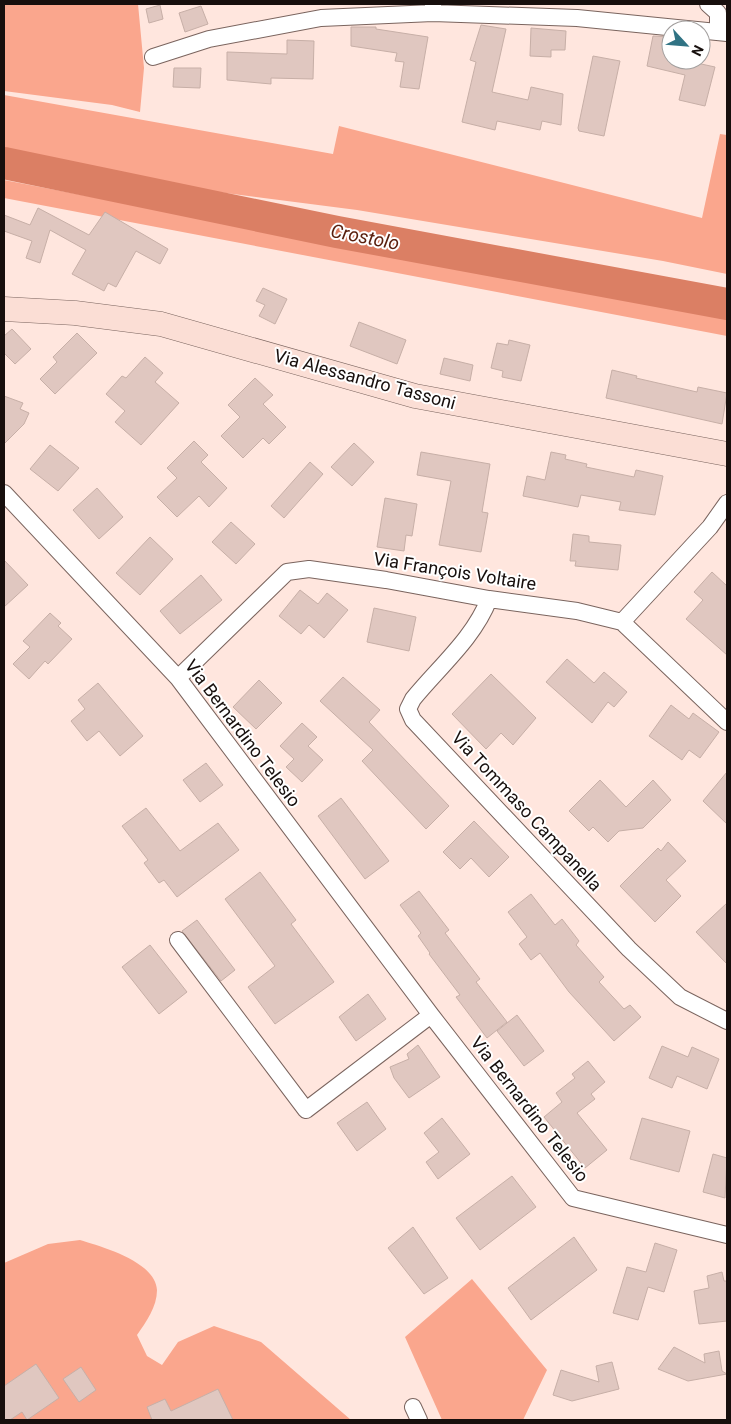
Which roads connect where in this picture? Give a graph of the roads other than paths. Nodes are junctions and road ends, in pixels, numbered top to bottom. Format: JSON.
{"nodes":[{"id":1,"x":708,"y":4,"type":"edge"},
{"id":2,"x":433,"y":8,"type":"edge"},
{"id":3,"x":723,"y":32,"type":"edge"},
{"id":4,"x":153,"y":57,"type":"dead end"},
{"id":5,"x":4,"y":308,"type":"edge"},
{"id":6,"x":727,"y":454,"type":"edge"},
{"id":7,"x":4,"y":493,"type":"edge"},
{"id":8,"x":727,"y":503,"type":"edge"},
{"id":9,"x":489,"y":599,"type":"junction"},
{"id":10,"x":622,"y":622,"type":"junction"},
{"id":11,"x":178,"y":678,"type":"junction"},
{"id":12,"x":727,"y":722,"type":"edge"},
{"id":13,"x":178,"y":940,"type":"dead end"},
{"id":14,"x":431,"y":1015,"type":"junction"},
{"id":15,"x":727,"y":1021,"type":"edge"},
{"id":16,"x":727,"y":1235,"type":"edge"},
{"id":17,"x":414,"y":1420,"type":"edge"},
{"id":18,"x":419,"y":1420,"type":"edge"}],
"edges":[{"from":1,"to":3,"type":"street"},
{"from":2,"to":3,"type":"street"},
{"from":2,"to":4,"type":"street"},
{"from":5,"to":6,"type":"street","name":"Via Alessandro Tassoni"},
{"from":7,"to":11,"type":"street","name":"Via Bernardino Telesio"},
{"from":8,"to":10,"type":"street"},
{"from":9,"to":10,"type":"street","name":"Via François Voltaire"},
{"from":9,"to":11,"type":"street","name":"Via François Voltaire"},
{"from":9,"to":15,"type":"street","name":"Via Tommaso Campanella"},
{"from":10,"to":12,"type":"street","name":"Via François Voltaire"},
{"from":11,"to":14,"type":"street","name":"Via Bernardino Telesio"},
{"from":13,"to":14,"type":"street"},
{"from":14,"to":16,"type":"street","name":"Via Bernardino Telesio"},
{"from":17,"to":18,"type":"street"}]}
